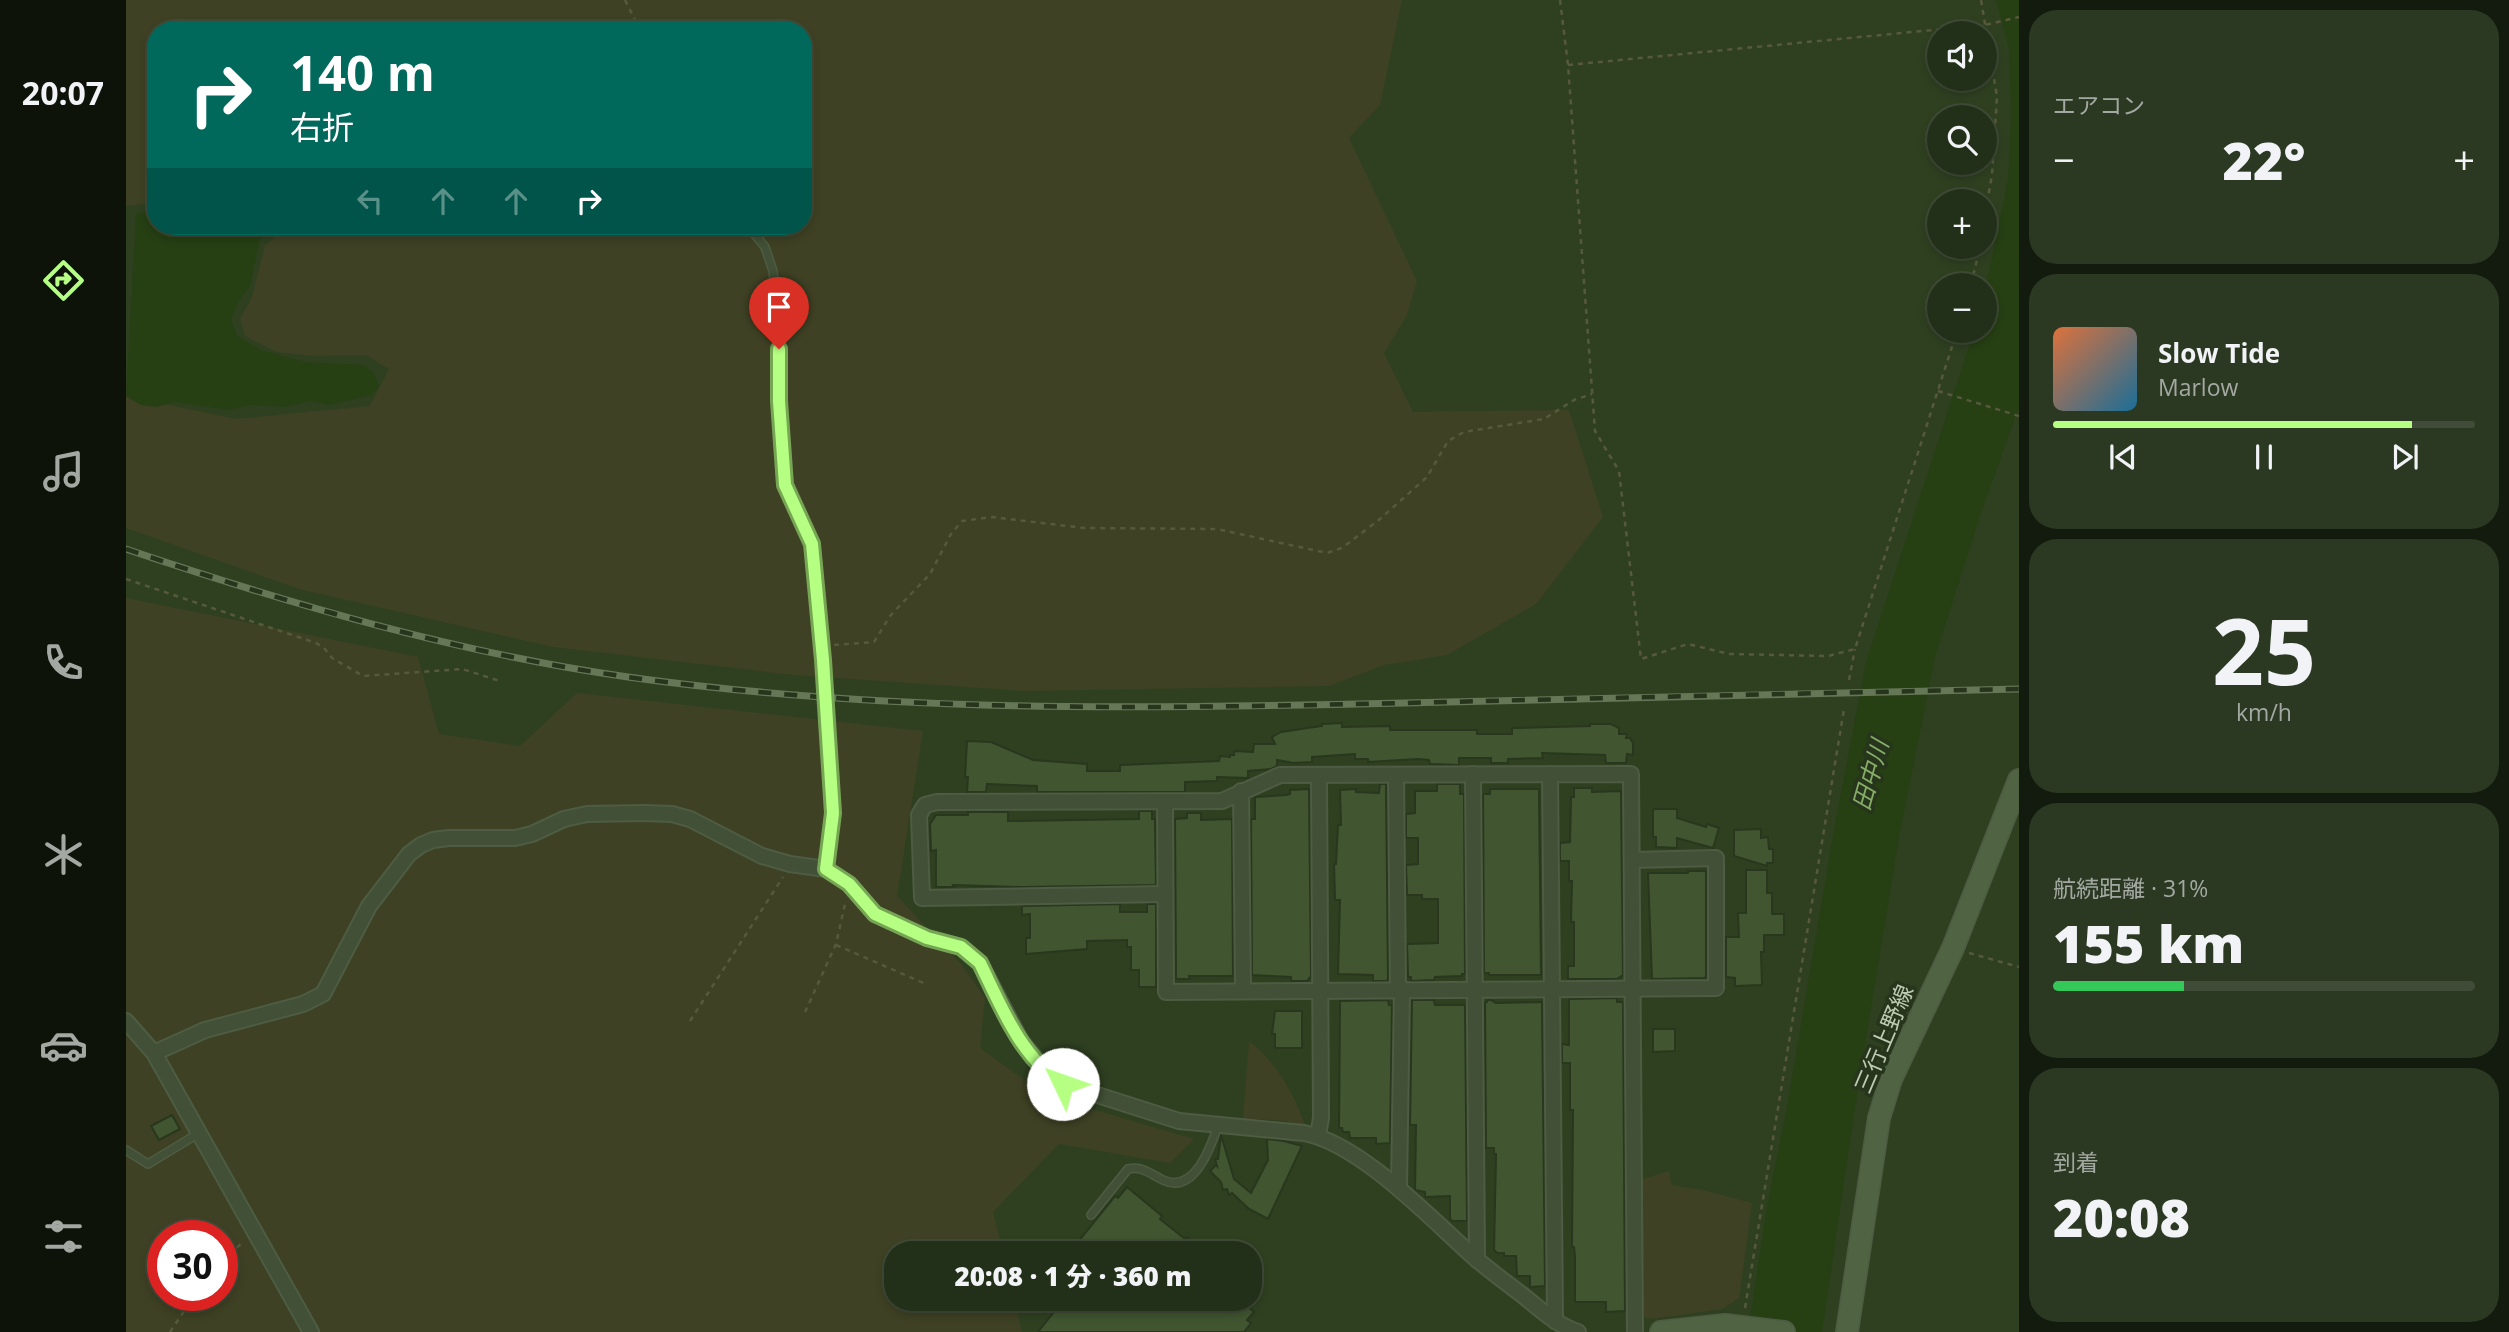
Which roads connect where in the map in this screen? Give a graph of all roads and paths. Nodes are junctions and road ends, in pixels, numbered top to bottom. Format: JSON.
{"nodes":[{"id":1,"x":625,"y":0,"type":"edge"},
{"id":2,"x":1560,"y":0,"type":"edge"},
{"id":3,"x":1981,"y":0,"type":"edge"},
{"id":4,"x":2019,"y":17,"type":"edge"},
{"id":5,"x":636,"y":21,"type":"edge"},
{"id":6,"x":1984,"y":21,"type":"edge"},
{"id":7,"x":1997,"y":22,"type":"edge"},
{"id":8,"x":1927,"y":31,"type":"edge"},
{"id":9,"x":1568,"y":65,"type":"junction"},
{"id":10,"x":1996,"y":91,"type":"edge"},
{"id":11,"x":1990,"y":189,"type":"edge"},
{"id":12,"x":755,"y":235,"type":"edge"},
{"id":13,"x":1953,"y":343,"type":"edge"},
{"id":14,"x":1938,"y":391,"type":"junction"},
{"id":15,"x":1592,"y":394,"type":"junction"},
{"id":16,"x":2019,"y":416,"type":"edge"},
{"id":17,"x":126,"y":579,"type":"edge"},
{"id":18,"x":822,"y":646,"type":"junction"},
{"id":19,"x":1855,"y":649,"type":"junction"},
{"id":20,"x":1849,"y":680,"type":"dead end"},
{"id":21,"x":500,"y":681,"type":"dead end"},
{"id":22,"x":1844,"y":709,"type":"dead end"},
{"id":23,"x":1474,"y":774,"type":"junction"},
{"id":24,"x":1550,"y":774,"type":"junction"},
{"id":25,"x":1320,"y":775,"type":"junction"},
{"id":26,"x":1396,"y":775,"type":"junction"},
{"id":27,"x":2019,"y":780,"type":"edge"},
{"id":28,"x":1241,"y":791,"type":"junction"},
{"id":29,"x":1165,"y":802,"type":"junction"},
{"id":30,"x":1632,"y":860,"type":"junction"},
{"id":31,"x":790,"y":864,"type":"junction"},
{"id":32,"x":826,"y":869,"type":"junction"},
{"id":33,"x":850,"y":887,"type":"junction"},
{"id":34,"x":1165,"y":894,"type":"junction"},
{"id":35,"x":836,"y":944,"type":"junction"},
{"id":36,"x":1953,"y":947,"type":"junction"},
{"id":37,"x":2019,"y":967,"type":"edge"},
{"id":38,"x":926,"y":984,"type":"dead end"},
{"id":39,"x":1553,"y":988,"type":"junction"},
{"id":40,"x":1319,"y":989,"type":"junction"},
{"id":41,"x":1475,"y":989,"type":"junction"},
{"id":42,"x":1633,"y":989,"type":"junction"},
{"id":43,"x":1243,"y":990,"type":"junction"},
{"id":44,"x":1400,"y":990,"type":"junction"},
{"id":45,"x":805,"y":1012,"type":"dead end"},
{"id":46,"x":126,"y":1021,"type":"edge"},
{"id":47,"x":690,"y":1021,"type":"dead end"},
{"id":48,"x":154,"y":1053,"type":"junction"},
{"id":49,"x":1218,"y":1125,"type":"junction"},
{"id":50,"x":200,"y":1132,"type":"junction"},
{"id":51,"x":1318,"y":1136,"type":"junction"},
{"id":52,"x":126,"y":1150,"type":"edge"},
{"id":53,"x":1399,"y":1189,"type":"junction"},
{"id":54,"x":1091,"y":1215,"type":"dead end"},
{"id":55,"x":256,"y":1234,"type":"junction"},
{"id":56,"x":238,"y":1246,"type":"edge"},
{"id":57,"x":1477,"y":1260,"type":"junction"},
{"id":58,"x":184,"y":1311,"type":"edge"},
{"id":59,"x":1555,"y":1321,"type":"junction"},
{"id":60,"x":1743,"y":1325,"type":"junction"},
{"id":61,"x":170,"y":1332,"type":"edge"},
{"id":62,"x":311,"y":1332,"type":"edge"},
{"id":63,"x":1578,"y":1332,"type":"edge"},
{"id":64,"x":1635,"y":1332,"type":"edge"},
{"id":65,"x":1661,"y":1332,"type":"edge"},
{"id":66,"x":1784,"y":1332,"type":"edge"},
{"id":67,"x":1847,"y":1332,"type":"edge"}],
"edges":[{"from":1,"to":5,"type":"path"},
{"from":2,"to":9,"type":"path"},
{"from":3,"to":6,"type":"path"},
{"from":4,"to":7,"type":"path"},
{"from":8,"to":9,"type":"path"},
{"from":9,"to":15,"type":"path"},
{"from":10,"to":11,"type":"path"},
{"from":12,"to":18,"type":"lane"},
{"from":13,"to":14,"type":"path"},
{"from":14,"to":16,"type":"path"},
{"from":14,"to":19,"type":"path"},
{"from":15,"to":18,"type":"path"},
{"from":15,"to":19,"type":"path"},
{"from":17,"to":21,"type":"path"},
{"from":18,"to":32,"type":"lane","bridge":true},
{"from":19,"to":20,"type":"path"},
{"from":22,"to":60,"type":"path"},
{"from":23,"to":24,"type":"street"},
{"from":23,"to":26,"type":"street"},
{"from":23,"to":41,"type":"street"},
{"from":24,"to":30,"type":"street"},
{"from":24,"to":39,"type":"street"},
{"from":25,"to":26,"type":"street"},
{"from":25,"to":28,"type":"street"},
{"from":25,"to":40,"type":"street"},
{"from":26,"to":44,"type":"street"},
{"from":27,"to":36,"type":"main road","name":"三行上野線"},
{"from":28,"to":29,"type":"street"},
{"from":28,"to":43,"type":"street"},
{"from":29,"to":34,"type":"street"},
{"from":29,"to":34,"type":"street"},
{"from":30,"to":42,"type":"street"},
{"from":30,"to":42,"type":"street"},
{"from":31,"to":32,"type":"street"},
{"from":31,"to":47,"type":"path"},
{"from":31,"to":48,"type":"street"},
{"from":32,"to":33,"type":"street"},
{"from":33,"to":35,"type":"path"},
{"from":33,"to":49,"type":"street"},
{"from":34,"to":43,"type":"street"},
{"from":35,"to":38,"type":"path"},
{"from":35,"to":45,"type":"path"},
{"from":36,"to":37,"type":"path"},
{"from":36,"to":67,"type":"main road","name":"三行上野線"},
{"from":39,"to":41,"type":"street"},
{"from":39,"to":42,"type":"street"},
{"from":39,"to":59,"type":"street"},
{"from":40,"to":43,"type":"street"},
{"from":40,"to":44,"type":"street"},
{"from":40,"to":51,"type":"street"},
{"from":41,"to":44,"type":"street"},
{"from":41,"to":57,"type":"street"},
{"from":42,"to":64,"type":"street"},
{"from":44,"to":53,"type":"street"},
{"from":46,"to":48,"type":"street"},
{"from":48,"to":50,"type":"street"},
{"from":49,"to":51,"type":"street"},
{"from":49,"to":54,"type":"lane"},
{"from":50,"to":52,"type":"lane"},
{"from":50,"to":55,"type":"street"},
{"from":51,"to":53,"type":"street"},
{"from":53,"to":57,"type":"street"},
{"from":55,"to":56,"type":"path"},
{"from":55,"to":62,"type":"street"},
{"from":57,"to":59,"type":"street"},
{"from":58,"to":61,"type":"path"},
{"from":59,"to":63,"type":"street"},
{"from":60,"to":65,"type":"main road"},
{"from":60,"to":66,"type":"main road"}]}
